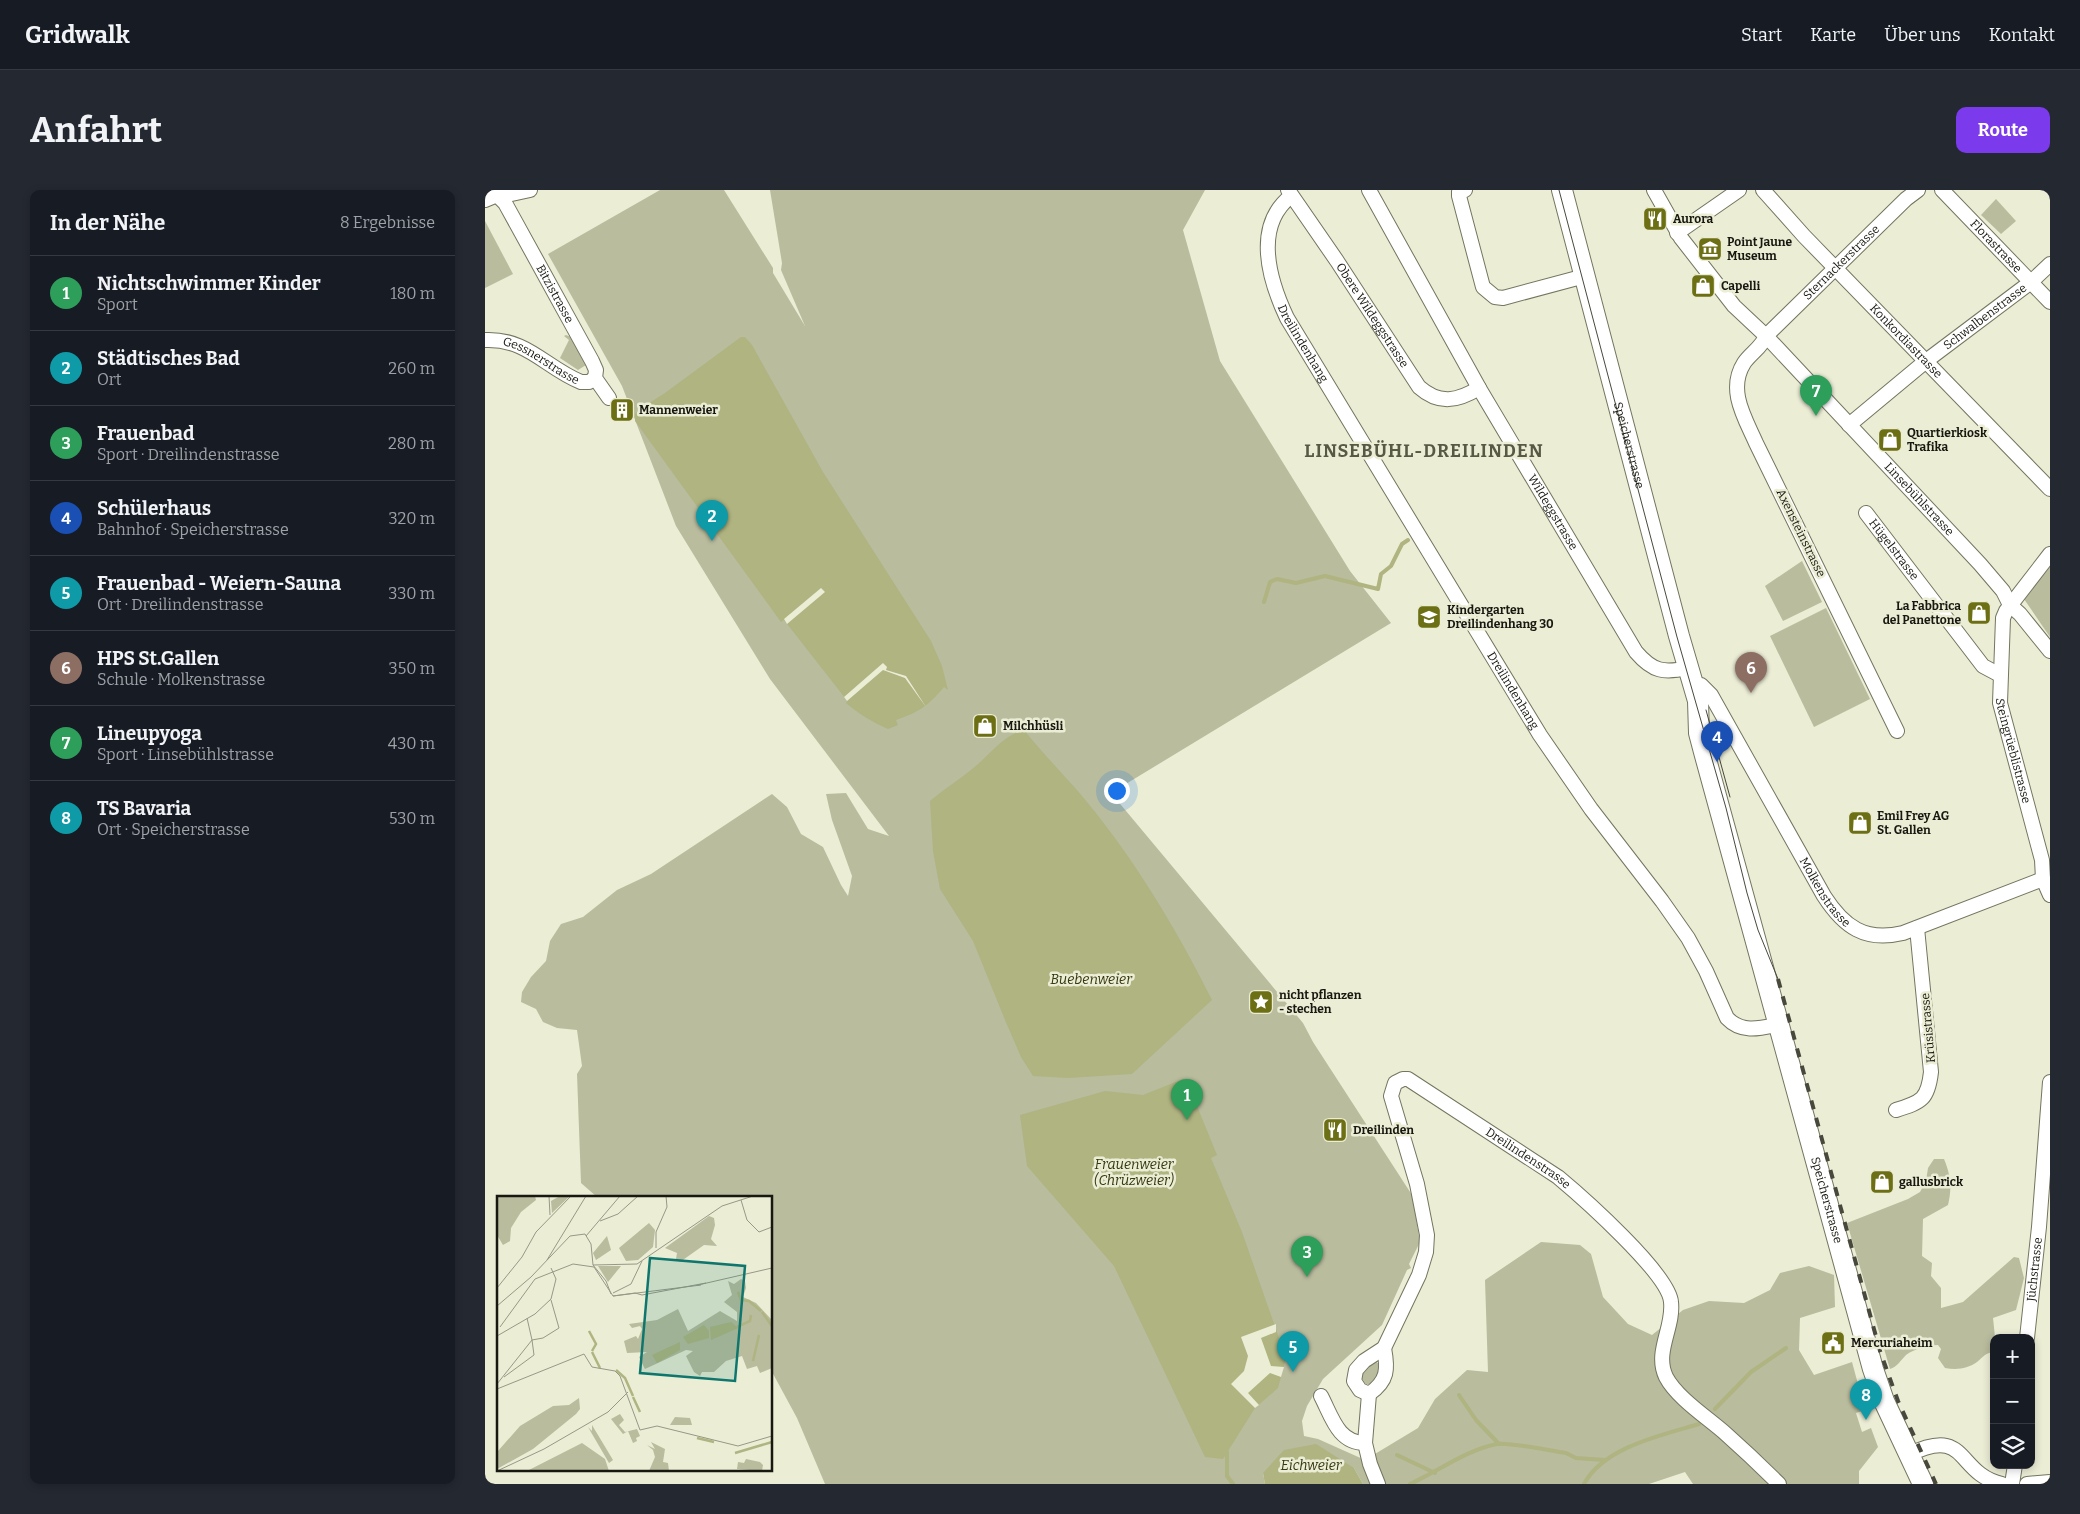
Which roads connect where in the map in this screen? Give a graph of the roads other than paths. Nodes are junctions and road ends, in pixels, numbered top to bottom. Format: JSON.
{"nodes":[{"id":1,"x":530,"y":190,"type":"edge"},
{"id":2,"x":1369,"y":190,"type":"edge"},
{"id":3,"x":1465,"y":190,"type":"edge"},
{"id":4,"x":1562,"y":190,"type":"edge"},
{"id":5,"x":1654,"y":190,"type":"edge"},
{"id":6,"x":1739,"y":190,"type":"edge"},
{"id":7,"x":1763,"y":190,"type":"edge"},
{"id":8,"x":1918,"y":190,"type":"edge"},
{"id":9,"x":1942,"y":190,"type":"edge"},
{"id":10,"x":1290,"y":193,"type":"edge"},
{"id":11,"x":492,"y":195,"type":"edge"},
{"id":12,"x":1677,"y":233,"type":"junction"},
{"id":13,"x":2050,"y":264,"type":"edge"},
{"id":14,"x":1836,"y":268,"type":"junction"},
{"id":15,"x":1585,"y":276,"type":"junction"},
{"id":16,"x":2031,"y":282,"type":"junction"},
{"id":17,"x":2050,"y":302,"type":"edge"},
{"id":18,"x":1766,"y":336,"type":"junction"},
{"id":19,"x":485,"y":340,"type":"edge"},
{"id":20,"x":1926,"y":361,"type":"junction"},
{"id":21,"x":595,"y":378,"type":"junction"},
{"id":22,"x":1479,"y":388,"type":"junction"},
{"id":23,"x":609,"y":398,"type":"dead end"},
{"id":24,"x":1849,"y":425,"type":"junction"},
{"id":25,"x":2050,"y":489,"type":"edge"},
{"id":26,"x":1866,"y":512,"type":"dead end"},
{"id":27,"x":2050,"y":554,"type":"edge"},
{"id":28,"x":2010,"y":605,"type":"junction"},
{"id":29,"x":2050,"y":652,"type":"edge"},
{"id":30,"x":2000,"y":675,"type":"junction"},
{"id":31,"x":1693,"y":684,"type":"junction"},
{"id":32,"x":1897,"y":732,"type":"dead end"},
{"id":33,"x":2043,"y":879,"type":"junction"},
{"id":34,"x":2050,"y":895,"type":"edge"},
{"id":35,"x":1917,"y":928,"type":"junction"},
{"id":36,"x":1780,"y":1024,"type":"junction"},
{"id":37,"x":2050,"y":1082,"type":"edge"},
{"id":38,"x":1896,"y":1110,"type":"dead end"},
{"id":39,"x":2044,"y":1225,"type":"edge"},
{"id":40,"x":2028,"y":1334,"type":"edge"},
{"id":41,"x":1384,"y":1348,"type":"junction"},
{"id":42,"x":1369,"y":1394,"type":"junction"},
{"id":43,"x":1321,"y":1396,"type":"dead end"},
{"id":44,"x":1365,"y":1444,"type":"junction"},
{"id":45,"x":1908,"y":1455,"type":"junction"},
{"id":46,"x":2014,"y":1469,"type":"edge"},
{"id":47,"x":2050,"y":1482,"type":"edge"},
{"id":48,"x":1378,"y":1484,"type":"edge"},
{"id":49,"x":1779,"y":1484,"type":"edge"},
{"id":50,"x":1923,"y":1484,"type":"edge"},
{"id":51,"x":2002,"y":1484,"type":"edge"},
{"id":52,"x":2012,"y":1484,"type":"edge"},
{"id":53,"x":2027,"y":1484,"type":"edge"}],
"edges":[{"from":1,"to":11,"type":"street"},
{"from":2,"to":22,"type":"street","name":"Wildeggstrasse"},
{"from":3,"to":15,"type":"street"},
{"from":4,"to":15,"type":"main road","name":"Speicherstrasse"},
{"from":5,"to":12,"type":"street","name":"Linsebühlstrasse"},
{"from":6,"to":12,"type":"street"},
{"from":7,"to":14,"type":"street","name":"Konkordiastrasse"},
{"from":8,"to":14,"type":"street","name":"Sternackerstrasse"},
{"from":9,"to":16,"type":"street","name":"Florastrasse"},
{"from":10,"to":22,"type":"street","name":"Obere Wildeggstrasse"},
{"from":10,"to":36,"type":"street","name":"Dreilindenhang"},
{"from":11,"to":21,"type":"street","name":"Bitzistrasse"},
{"from":12,"to":18,"type":"street","name":"Linsebühlstrasse"},
{"from":13,"to":16,"type":"street","name":"Schwalbenstrasse"},
{"from":14,"to":18,"type":"street","name":"Sternackerstrasse"},
{"from":14,"to":20,"type":"street","name":"Konkordiastrasse"},
{"from":15,"to":31,"type":"main road","name":"Speicherstrasse"},
{"from":16,"to":17,"type":"street","name":"Florastrasse"},
{"from":16,"to":20,"type":"street","name":"Schwalbenstrasse"},
{"from":18,"to":24,"type":"street","name":"Linsebühlstrasse"},
{"from":18,"to":32,"type":"street","name":"Axensteinstrasse"},
{"from":19,"to":21,"type":"street","name":"Gessnerstrasse"},
{"from":20,"to":24,"type":"street","name":"Schwalbenstrasse"},
{"from":20,"to":25,"type":"street","name":"Konkordiastrasse"},
{"from":21,"to":23,"type":"street","name":"Bitzistrasse"},
{"from":22,"to":31,"type":"street","name":"Wildeggstrasse"},
{"from":24,"to":28,"type":"street","name":"Linsebühlstrasse"},
{"from":26,"to":30,"type":"street","name":"Hügelstrasse"},
{"from":27,"to":28,"type":"street"},
{"from":28,"to":29,"type":"street","name":"Linsebühlstrasse"},
{"from":28,"to":30,"type":"street","name":"Steingrüeblistrasse"},
{"from":30,"to":33,"type":"street","name":"Steingrüeblistrasse"},
{"from":31,"to":35,"type":"street","name":"Molkenstrasse"},
{"from":31,"to":36,"type":"main road","name":"Speicherstrasse"},
{"from":33,"to":34,"type":"street","name":"Steingrüeblistrasse"},
{"from":33,"to":35,"type":"street","name":"Molkenstrasse"},
{"from":35,"to":38,"type":"street","name":"Krüsistrasse"},
{"from":36,"to":45,"type":"main road","name":"Speicherstrasse"},
{"from":37,"to":39,"type":"street","name":"Jüchstrasse"},
{"from":39,"to":40,"type":"street","name":"Jüchstrasse"},
{"from":41,"to":42,"type":"street","name":"Dreilindenstrasse"},
{"from":41,"to":42,"type":"street"},
{"from":41,"to":49,"type":"street","name":"Dreilindenstrasse"},
{"from":42,"to":44,"type":"street"},
{"from":43,"to":44,"type":"street"},
{"from":44,"to":48,"type":"street"},
{"from":45,"to":50,"type":"main road","name":"Speicherstrasse"},
{"from":45,"to":51,"type":"street"},
{"from":46,"to":52,"type":"street"},
{"from":47,"to":53,"type":"street"}]}
